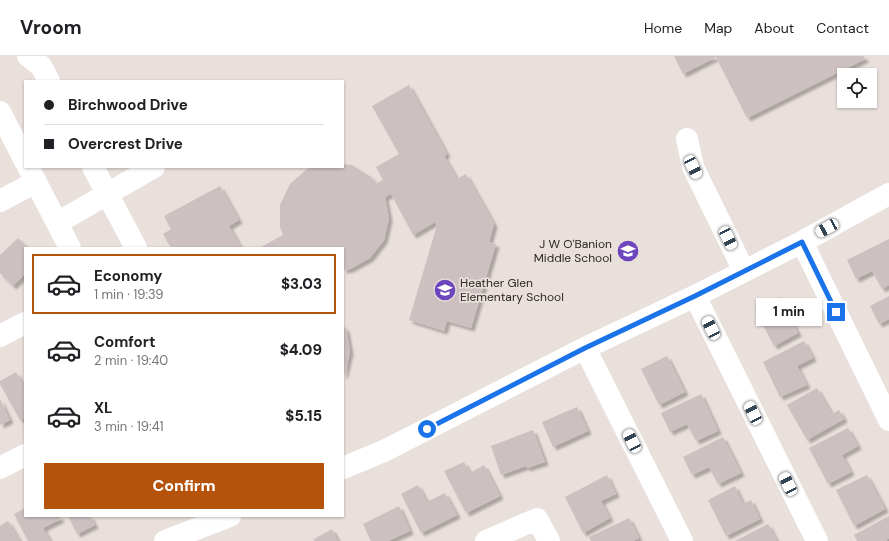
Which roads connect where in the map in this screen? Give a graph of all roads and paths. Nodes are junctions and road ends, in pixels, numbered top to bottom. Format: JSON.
{"nodes":[{"id":1,"x":28,"y":56,"type":"edge"},
{"id":2,"x":48,"y":80,"type":"edge"},
{"id":3,"x":0,"y":112,"type":"edge"},
{"id":4,"x":687,"y":139,"type":"dead end"},
{"id":5,"x":24,"y":159,"type":"edge"},
{"id":6,"x":94,"y":168,"type":"edge"},
{"id":7,"x":152,"y":168,"type":"edge"},
{"id":8,"x":32,"y":175,"type":"edge"},
{"id":9,"x":107,"y":194,"type":"junction"},
{"id":10,"x":889,"y":194,"type":"edge"},
{"id":11,"x":0,"y":201,"type":"edge"},
{"id":12,"x":57,"y":223,"type":"junction"},
{"id":13,"x":802,"y":242,"type":"junction"},
{"id":14,"x":69,"y":247,"type":"edge"},
{"id":15,"x":135,"y":247,"type":"edge"},
{"id":16,"x":744,"y":271,"type":"junction"},
{"id":17,"x":695,"y":296,"type":"junction"},
{"id":18,"x":24,"y":324,"type":"edge"},
{"id":19,"x":0,"y":336,"type":"edge"},
{"id":20,"x":585,"y":348,"type":"junction"},
{"id":21,"x":889,"y":420,"type":"edge"},
{"id":22,"x":24,"y":456,"type":"edge"},
{"id":23,"x":0,"y":468,"type":"edge"},
{"id":24,"x":344,"y":468,"type":"edge"},
{"id":25,"x":228,"y":517,"type":"edge"},
{"id":26,"x":209,"y":528,"type":"edge"},
{"id":27,"x":165,"y":541,"type":"edge"},
{"id":28,"x":486,"y":541,"type":"edge"},
{"id":29,"x":549,"y":541,"type":"edge"},
{"id":30,"x":682,"y":541,"type":"edge"},
{"id":31,"x":817,"y":541,"type":"edge"}],
"edges":[{"from":1,"to":2,"type":"street"},
{"from":3,"to":5,"type":"street"},
{"from":4,"to":16,"type":"street"},
{"from":6,"to":9,"type":"street"},
{"from":7,"to":9,"type":"street"},
{"from":8,"to":11,"type":"street"},
{"from":8,"to":12,"type":"street"},
{"from":9,"to":12,"type":"street"},
{"from":9,"to":15,"type":"street"},
{"from":10,"to":13,"type":"street"},
{"from":12,"to":14,"type":"street"},
{"from":13,"to":16,"type":"street"},
{"from":13,"to":21,"type":"street"},
{"from":16,"to":17,"type":"street"},
{"from":17,"to":20,"type":"street"},
{"from":17,"to":31,"type":"street"},
{"from":18,"to":19,"type":"street"},
{"from":20,"to":24,"type":"street"},
{"from":20,"to":30,"type":"street"},
{"from":22,"to":23,"type":"street"},
{"from":25,"to":26,"type":"street"},
{"from":26,"to":27,"type":"street"},
{"from":28,"to":29,"type":"street"}]}
